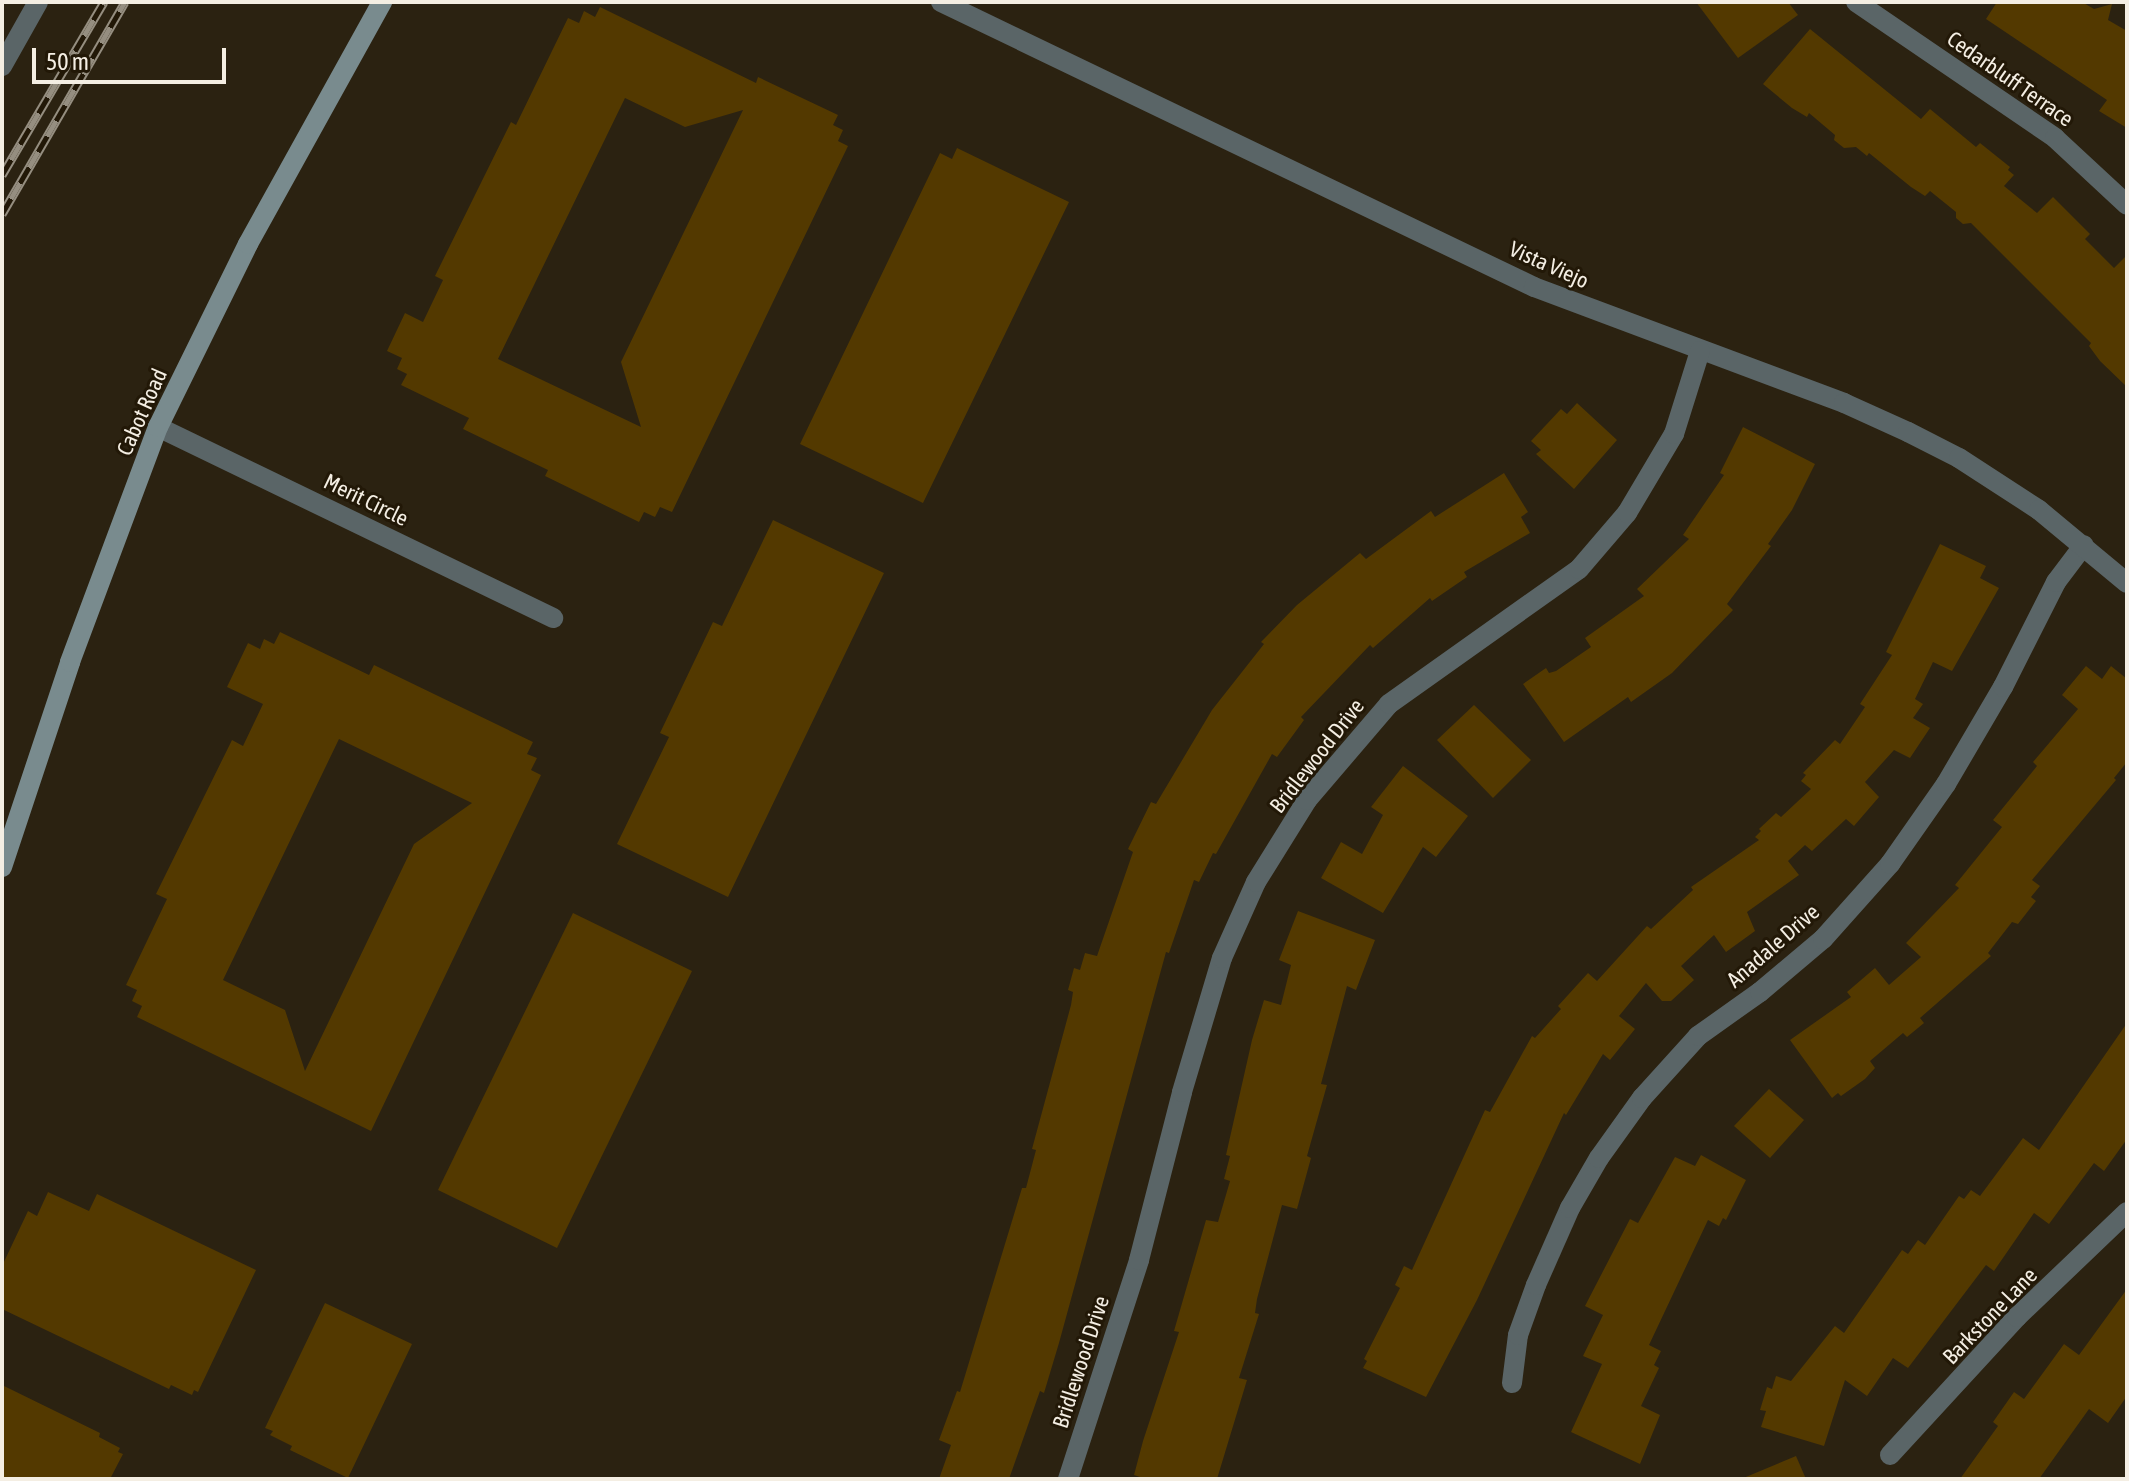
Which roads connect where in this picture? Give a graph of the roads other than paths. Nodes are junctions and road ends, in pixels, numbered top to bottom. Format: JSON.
{"nodes":[{"id":1,"x":38,"y":2,"type":"edge"},
{"id":2,"x":382,"y":2,"type":"edge"},
{"id":3,"x":941,"y":2,"type":"edge"},
{"id":4,"x":1856,"y":2,"type":"edge"},
{"id":5,"x":2,"y":66,"type":"edge"},
{"id":6,"x":2127,"y":205,"type":"edge"},
{"id":7,"x":1700,"y":351,"type":"junction"},
{"id":8,"x":158,"y":427,"type":"junction"},
{"id":9,"x":2084,"y":545,"type":"junction"},
{"id":10,"x":2127,"y":583,"type":"edge"},
{"id":11,"x":553,"y":618,"type":"dead end"},
{"id":12,"x":2,"y":867,"type":"edge"},
{"id":13,"x":2127,"y":1212,"type":"edge"},
{"id":14,"x":1512,"y":1383,"type":"dead end"},
{"id":15,"x":1890,"y":1455,"type":"dead end"},
{"id":16,"x":1068,"y":1479,"type":"edge"}],
"edges":[{"from":1,"to":5,"type":"street"},
{"from":2,"to":8,"type":"main road","name":"Cabot Road"},
{"from":3,"to":7,"type":"street","name":"Vista Viejo"},
{"from":4,"to":6,"type":"street","name":"Cedarbluff Terrace"},
{"from":7,"to":9,"type":"street","name":"Vista Viejo"},
{"from":7,"to":16,"type":"street","name":"Bridlewood Drive"},
{"from":8,"to":11,"type":"street","name":"Merit Circle"},
{"from":8,"to":12,"type":"main road","name":"Cabot Road"},
{"from":9,"to":10,"type":"street","name":"Vista Viejo"},
{"from":9,"to":14,"type":"street","name":"Anadale Drive"},
{"from":13,"to":15,"type":"street","name":"Barkstone Lane"}]}
